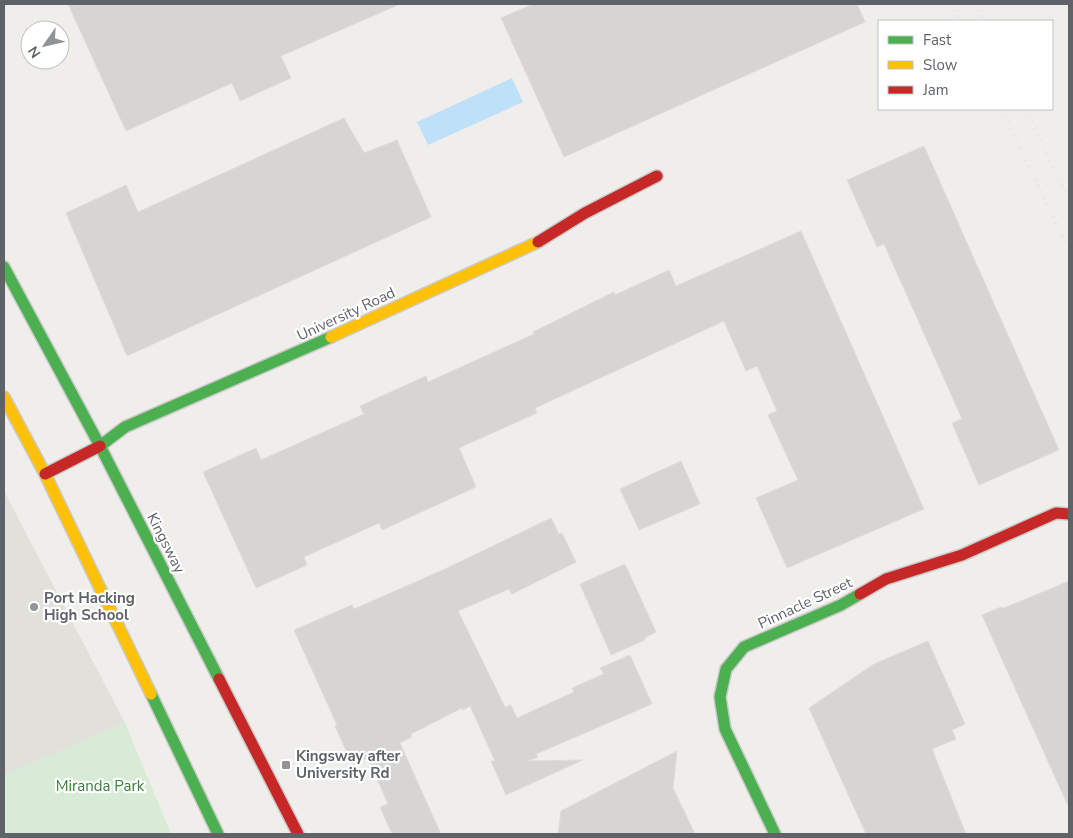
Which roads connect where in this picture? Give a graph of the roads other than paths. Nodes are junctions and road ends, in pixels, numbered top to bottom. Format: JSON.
{"nodes":[{"id":1,"x":657,"y":176,"type":"dead end"},
{"id":2,"x":4,"y":267,"type":"edge"},
{"id":3,"x":4,"y":397,"type":"edge"},
{"id":4,"x":100,"y":446,"type":"junction"},
{"id":5,"x":45,"y":474,"type":"junction"},
{"id":6,"x":1069,"y":514,"type":"edge"},
{"id":7,"x":218,"y":834,"type":"edge"},
{"id":8,"x":298,"y":834,"type":"edge"},
{"id":9,"x":775,"y":834,"type":"edge"}],
"edges":[{"from":1,"to":4,"type":"main road","name":"University Road"},
{"from":2,"to":4,"type":"main road","name":"Kingsway"},
{"from":3,"to":5,"type":"main road"},
{"from":4,"to":5,"type":"main road","name":"University Road"},
{"from":4,"to":8,"type":"main road","name":"Kingsway"},
{"from":5,"to":7,"type":"main road"},
{"from":6,"to":9,"type":"main road","name":"Pinnacle Street"}]}
